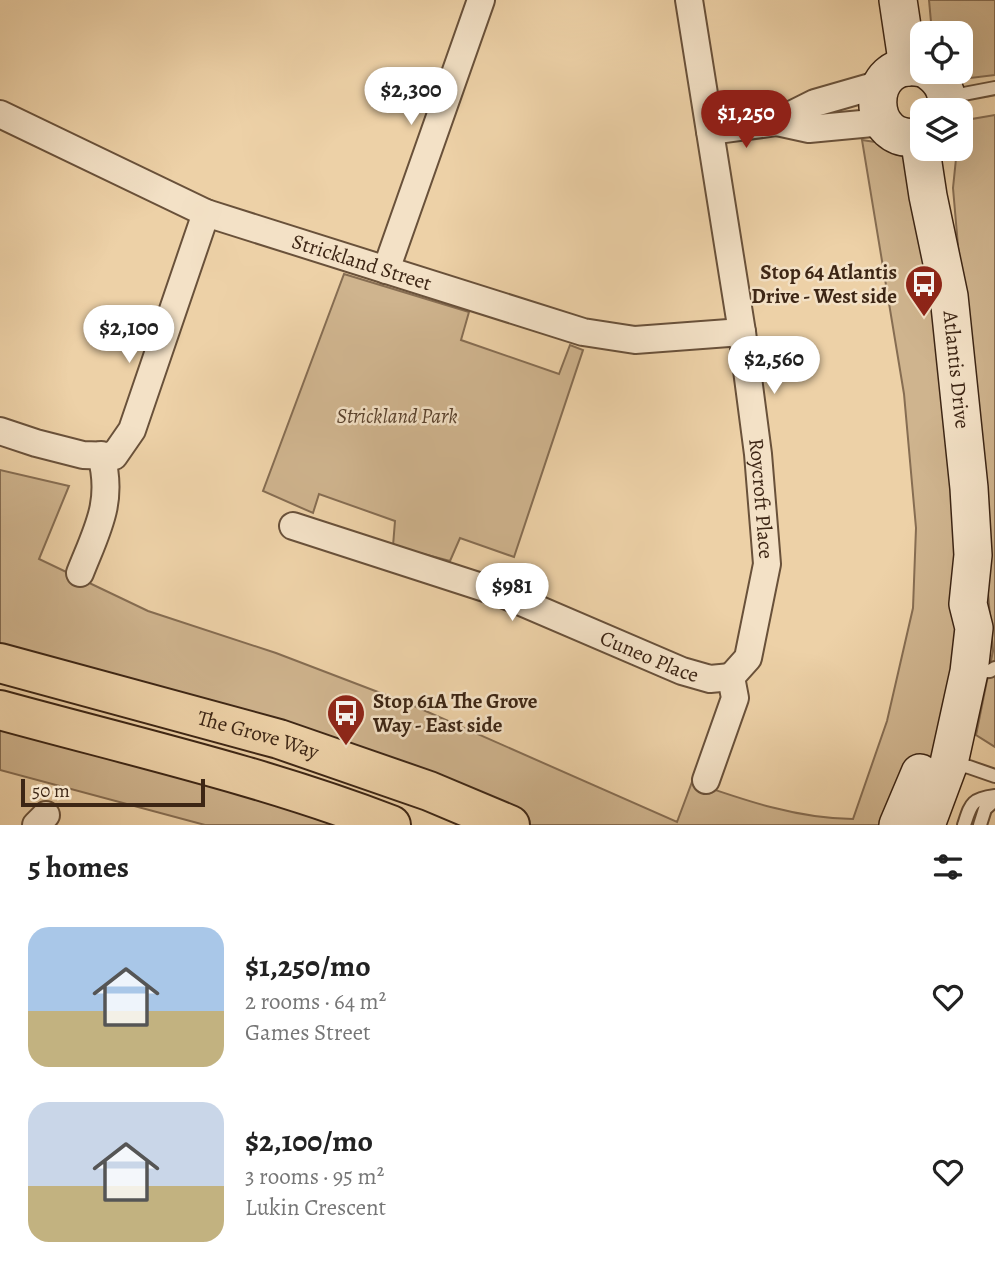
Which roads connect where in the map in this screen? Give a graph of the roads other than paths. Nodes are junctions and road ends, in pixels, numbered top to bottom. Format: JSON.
{"nodes":[{"id":1,"x":481,"y":0,"type":"edge"},
{"id":2,"x":689,"y":0,"type":"edge"},
{"id":3,"x":898,"y":0,"type":"edge"},
{"id":4,"x":910,"y":40,"type":"edge"},
{"id":5,"x":918,"y":84,"type":"edge"},
{"id":6,"x":919,"y":84,"type":"edge"},
{"id":7,"x":937,"y":84,"type":"edge"},
{"id":8,"x":995,"y":88,"type":"edge"},
{"id":9,"x":0,"y":114,"type":"edge"},
{"id":10,"x":777,"y":122,"type":"junction"},
{"id":11,"x":883,"y":122,"type":"junction"},
{"id":12,"x":710,"y":131,"type":"junction"},
{"id":13,"x":910,"y":137,"type":"edge"},
{"id":14,"x":924,"y":161,"type":"edge"},
{"id":15,"x":206,"y":213,"type":"junction"},
{"id":16,"x":386,"y":270,"type":"junction"},
{"id":17,"x":742,"y":332,"type":"junction"},
{"id":18,"x":0,"y":430,"type":"edge"},
{"id":19,"x":101,"y":455,"type":"junction"},
{"id":20,"x":293,"y":526,"type":"dead end"},
{"id":21,"x":80,"y":573,"type":"dead end"},
{"id":22,"x":968,"y":604,"type":"junction"},
{"id":23,"x":0,"y":663,"type":"edge"},
{"id":24,"x":982,"y":670,"type":"edge"},
{"id":25,"x":731,"y":677,"type":"junction"},
{"id":26,"x":0,"y":710,"type":"edge"},
{"id":27,"x":943,"y":762,"type":"junction"},
{"id":28,"x":995,"y":776,"type":"edge"},
{"id":29,"x":706,"y":780,"type":"dead end"},
{"id":30,"x":995,"y":798,"type":"edge"},
{"id":31,"x":391,"y":825,"type":"edge"},
{"id":32,"x":510,"y":825,"type":"edge"},
{"id":33,"x":898,"y":825,"type":"edge"},
{"id":34,"x":926,"y":825,"type":"edge"},
{"id":35,"x":964,"y":825,"type":"edge"},
{"id":36,"x":980,"y":825,"type":"edge"}],
"edges":[{"from":1,"to":16,"type":"street"},
{"from":2,"to":12,"type":"street","name":"Roycroft Place"},
{"from":3,"to":4,"type":"street"},
{"from":5,"to":10,"type":"street"},
{"from":6,"to":11,"type":"street"},
{"from":7,"to":8,"type":"lane"},
{"from":9,"to":15,"type":"street","name":"Strickland Street"},
{"from":10,"to":11,"type":"street"},
{"from":10,"to":12,"type":"street"},
{"from":11,"to":13,"type":"street"},
{"from":12,"to":17,"type":"street","name":"Roycroft Place"},
{"from":14,"to":22,"type":"street","name":"Atlantis Drive"},
{"from":15,"to":16,"type":"street","name":"Strickland Street"},
{"from":15,"to":19,"type":"street"},
{"from":16,"to":17,"type":"street","name":"Strickland Street"},
{"from":17,"to":25,"type":"street","name":"Roycroft Place"},
{"from":18,"to":19,"type":"street"},
{"from":19,"to":21,"type":"street"},
{"from":20,"to":25,"type":"street","name":"Cuneo Place"},
{"from":22,"to":24,"type":"street","name":"Atlantis Drive"},
{"from":22,"to":33,"type":"street","name":"Atlantis Drive"},
{"from":23,"to":32,"type":"main road","name":"The Grove Way"},
{"from":24,"to":27,"type":"street","name":"Atlantis Drive"},
{"from":25,"to":29,"type":"street"},
{"from":26,"to":31,"type":"main road","name":"The Grove Way"},
{"from":27,"to":28,"type":"lane"},
{"from":27,"to":34,"type":"street","name":"Atlantis Drive"},
{"from":30,"to":35,"type":"lane"},
{"from":30,"to":36,"type":"lane"}]}
